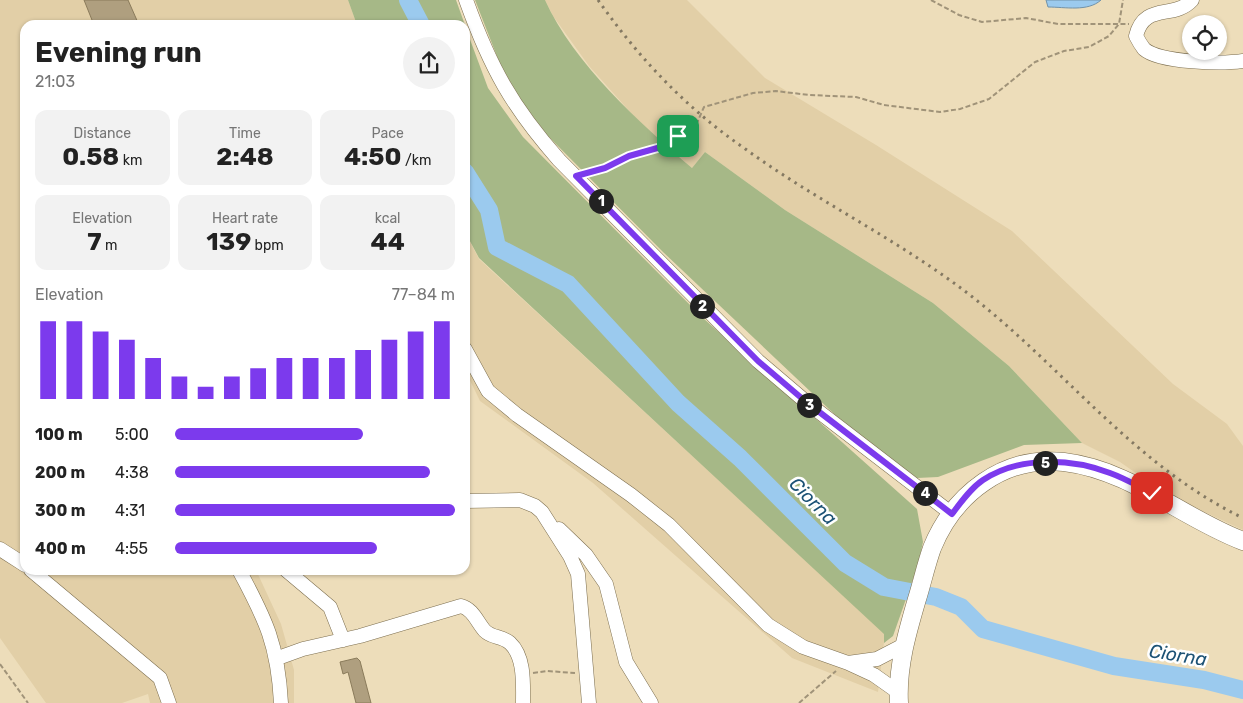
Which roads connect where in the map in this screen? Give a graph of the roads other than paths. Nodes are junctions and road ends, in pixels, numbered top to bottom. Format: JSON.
{"nodes":[{"id":1,"x":466,"y":0,"type":"edge"},
{"id":2,"x":1192,"y":0,"type":"edge"},
{"id":3,"x":1243,"y":61,"type":"edge"},
{"id":4,"x":470,"y":358,"type":"edge"},
{"id":5,"x":470,"y":501,"type":"edge"},
{"id":6,"x":952,"y":514,"type":"junction"},
{"id":7,"x":547,"y":518,"type":"junction"},
{"id":8,"x":1243,"y":541,"type":"edge"},
{"id":9,"x":0,"y":550,"type":"edge"},
{"id":10,"x":20,"y":562,"type":"edge"},
{"id":11,"x":37,"y":575,"type":"edge"},
{"id":12,"x":242,"y":575,"type":"edge"},
{"id":13,"x":292,"y":575,"type":"edge"},
{"id":14,"x":343,"y":640,"type":"junction"},
{"id":15,"x":904,"y":645,"type":"junction"},
{"id":16,"x":278,"y":658,"type":"junction"},
{"id":17,"x":848,"y":662,"type":"junction"},
{"id":18,"x":899,"y":697,"type":"edge"},
{"id":19,"x":169,"y":703,"type":"edge"},
{"id":20,"x":282,"y":703,"type":"edge"},
{"id":21,"x":523,"y":703,"type":"edge"},
{"id":22,"x":589,"y":703,"type":"edge"},
{"id":23,"x":651,"y":703,"type":"edge"}],
"edges":[{"from":1,"to":6,"type":"street"},
{"from":2,"to":3,"type":"street"},
{"from":4,"to":17,"type":"street"},
{"from":5,"to":7,"type":"street"},
{"from":6,"to":8,"type":"main road"},
{"from":6,"to":15,"type":"main road"},
{"from":7,"to":22,"type":"street"},
{"from":7,"to":23,"type":"street"},
{"from":9,"to":10,"type":"street"},
{"from":11,"to":19,"type":"street"},
{"from":12,"to":16,"type":"street"},
{"from":13,"to":14,"type":"street"},
{"from":14,"to":16,"type":"street"},
{"from":14,"to":21,"type":"street"},
{"from":15,"to":17,"type":"street"},
{"from":15,"to":18,"type":"main road"},
{"from":16,"to":20,"type":"street"},
{"from":17,"to":18,"type":"street"}]}
